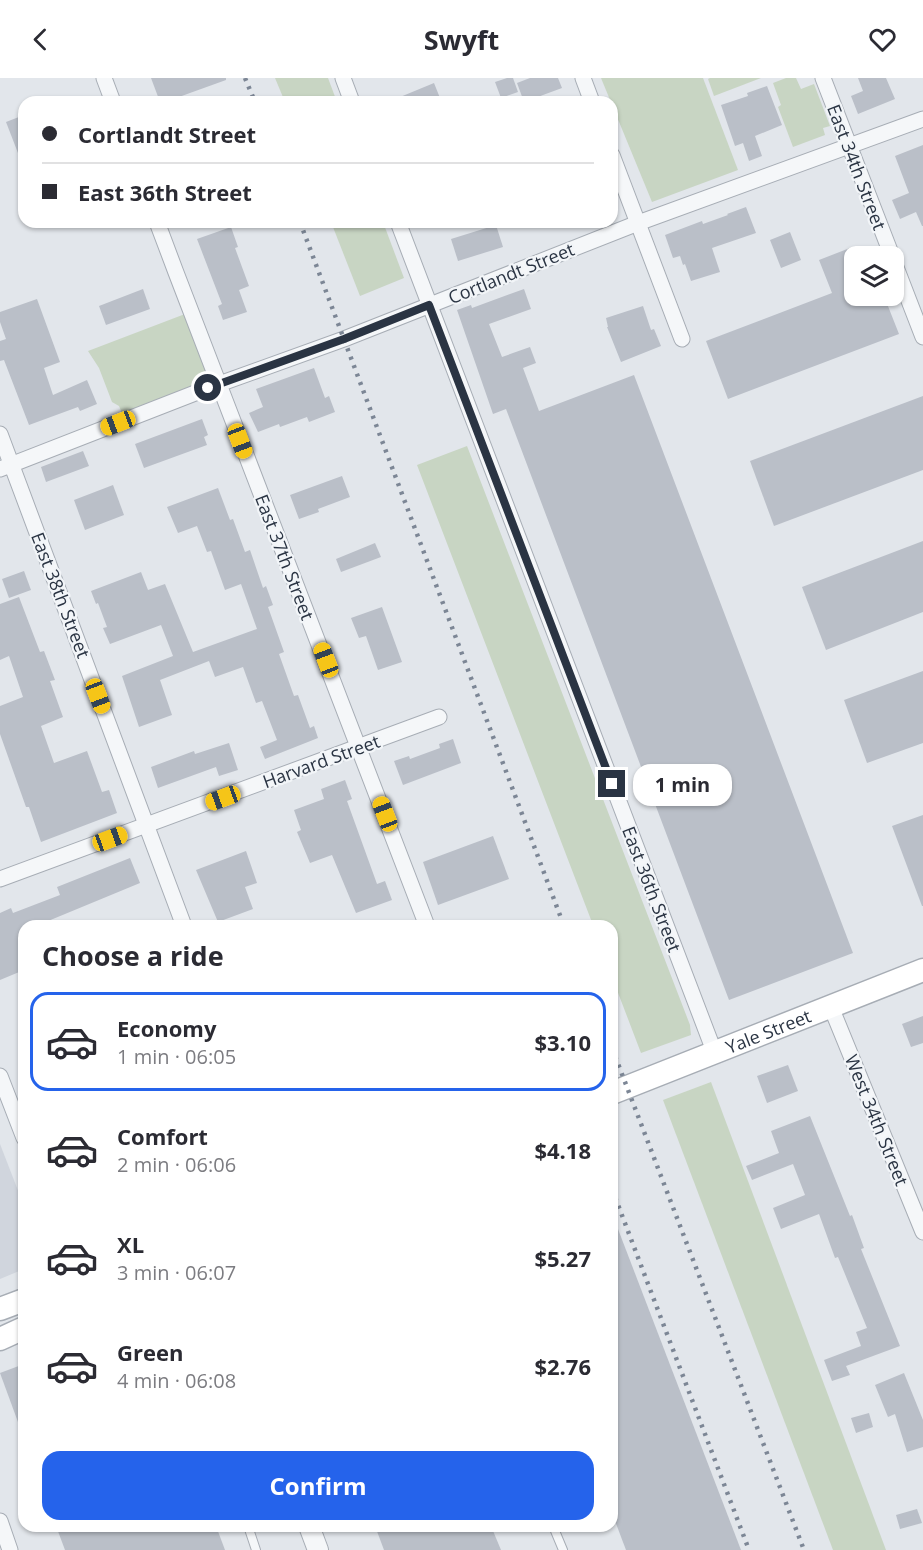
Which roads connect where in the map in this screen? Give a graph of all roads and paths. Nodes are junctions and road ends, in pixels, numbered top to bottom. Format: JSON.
{"nodes":[{"id":1,"x":104,"y":78,"type":"edge"},
{"id":2,"x":343,"y":78,"type":"edge"},
{"id":3,"x":583,"y":78,"type":"edge"},
{"id":4,"x":823,"y":78,"type":"edge"},
{"id":5,"x":111,"y":96,"type":"edge"},
{"id":6,"x":350,"y":96,"type":"edge"},
{"id":7,"x":590,"y":96,"type":"edge"},
{"id":8,"x":923,"y":119,"type":"edge"},
{"id":9,"x":849,"y":147,"type":"junction"},
{"id":10,"x":618,"y":171,"type":"edge"},
{"id":11,"x":638,"y":223,"type":"junction"},
{"id":12,"x":160,"y":228,"type":"edge"},
{"id":13,"x":400,"y":228,"type":"edge"},
{"id":14,"x":888,"y":246,"type":"edge"},
{"id":15,"x":904,"y":288,"type":"edge"},
{"id":16,"x":429,"y":305,"type":"junction"},
{"id":17,"x":923,"y":337,"type":"edge"},
{"id":18,"x":682,"y":339,"type":"dead end"},
{"id":19,"x":218,"y":384,"type":"junction"},
{"id":20,"x":0,"y":434,"type":"edge"},
{"id":21,"x":6,"y":467,"type":"edge"},
{"id":22,"x":439,"y":717,"type":"dead end"},
{"id":23,"x":360,"y":747,"type":"junction"},
{"id":24,"x":147,"y":826,"type":"junction"},
{"id":25,"x":0,"y":879,"type":"edge"},
{"id":26,"x":182,"y":920,"type":"edge"},
{"id":27,"x":425,"y":920,"type":"edge"},
{"id":28,"x":923,"y":970,"type":"edge"},
{"id":29,"x":831,"y":1007,"type":"junction"},
{"id":30,"x":714,"y":1051,"type":"junction"},
{"id":31,"x":0,"y":1076,"type":"edge"},
{"id":32,"x":618,"y":1090,"type":"edge"},
{"id":33,"x":18,"y":1122,"type":"edge"},
{"id":34,"x":923,"y":1232,"type":"edge"},
{"id":35,"x":18,"y":1302,"type":"edge"},
{"id":36,"x":0,"y":1309,"type":"edge"},
{"id":37,"x":18,"y":1331,"type":"edge"},
{"id":38,"x":0,"y":1339,"type":"edge"},
{"id":39,"x":0,"y":1521,"type":"edge"},
{"id":40,"x":250,"y":1532,"type":"edge"},
{"id":41,"x":311,"y":1532,"type":"edge"},
{"id":42,"x":556,"y":1532,"type":"edge"},
{"id":43,"x":10,"y":1550,"type":"edge"},
{"id":44,"x":256,"y":1550,"type":"edge"},
{"id":45,"x":318,"y":1550,"type":"edge"},
{"id":46,"x":563,"y":1550,"type":"edge"}],
"edges":[{"from":1,"to":5,"type":"street"},
{"from":2,"to":6,"type":"street"},
{"from":3,"to":7,"type":"street"},
{"from":4,"to":9,"type":"street","name":"East 34th Street"},
{"from":8,"to":9,"type":"street","name":"Cortlandt Street"},
{"from":9,"to":11,"type":"street","name":"Cortlandt Street"},
{"from":9,"to":14,"type":"street","name":"East 34th Street"},
{"from":10,"to":11,"type":"street"},
{"from":11,"to":16,"type":"street","name":"Cortlandt Street"},
{"from":11,"to":18,"type":"street"},
{"from":12,"to":19,"type":"street","name":"East 37th Street"},
{"from":13,"to":16,"type":"street","name":"East 36th Street"},
{"from":15,"to":17,"type":"street"},
{"from":16,"to":19,"type":"street","name":"Cortlandt Street"},
{"from":16,"to":30,"type":"street","name":"East 36th Street"},
{"from":19,"to":21,"type":"street","name":"Cortlandt Street"},
{"from":19,"to":23,"type":"street","name":"East 37th Street"},
{"from":20,"to":21,"type":"street","name":"East 38th Street"},
{"from":21,"to":24,"type":"street","name":"East 38th Street"},
{"from":22,"to":23,"type":"street","name":"Harvard Street"},
{"from":23,"to":24,"type":"street","name":"Harvard Street"},
{"from":23,"to":27,"type":"street","name":"East 37th Street"},
{"from":24,"to":25,"type":"street","name":"Harvard Street"},
{"from":24,"to":26,"type":"street","name":"East 38th Street"},
{"from":28,"to":29,"type":"main road","name":"Yale Street"},
{"from":29,"to":30,"type":"main road","name":"Yale Street"},
{"from":29,"to":34,"type":"street","name":"West 34th Street"},
{"from":30,"to":32,"type":"main road","name":"Yale Street"},
{"from":31,"to":33,"type":"street"},
{"from":35,"to":36,"type":"main road"},
{"from":37,"to":38,"type":"main road"},
{"from":39,"to":43,"type":"street"},
{"from":40,"to":44,"type":"lane"},
{"from":41,"to":45,"type":"street"},
{"from":42,"to":46,"type":"lane"}]}
